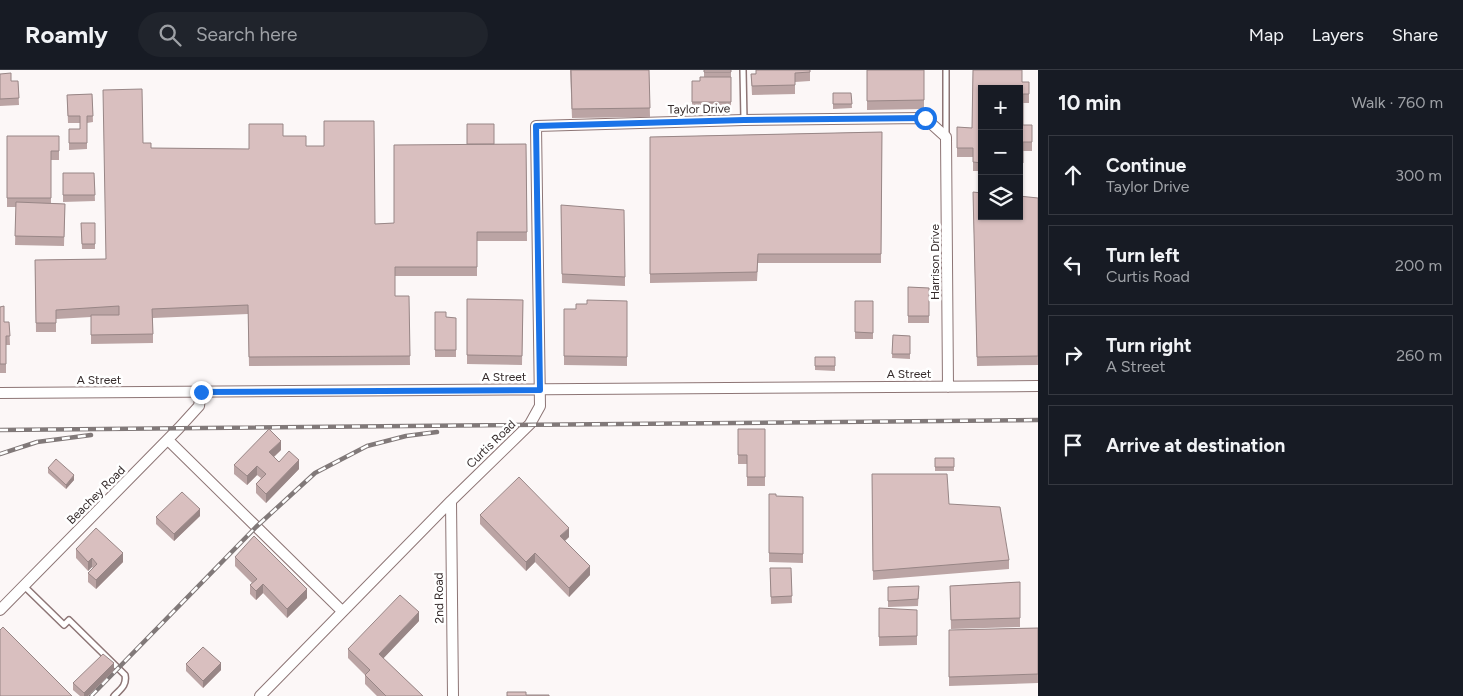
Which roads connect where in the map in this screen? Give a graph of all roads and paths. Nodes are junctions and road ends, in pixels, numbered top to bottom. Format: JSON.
{"nodes":[{"id":1,"x":743,"y":70,"type":"edge"},
{"id":2,"x":946,"y":70,"type":"edge"},
{"id":3,"x":744,"y":120,"type":"junction"},
{"id":4,"x":536,"y":126,"type":"joint"},
{"id":5,"x":946,"y":137,"type":"junction"},
{"id":6,"x":1038,"y":386,"type":"edge"},
{"id":7,"x":948,"y":387,"type":"junction"},
{"id":8,"x":540,"y":390,"type":"junction"},
{"id":9,"x":201,"y":392,"type":"junction"},
{"id":10,"x":0,"y":394,"type":"edge"},
{"id":11,"x":168,"y":440,"type":"junction"},
{"id":12,"x":451,"y":501,"type":"junction"},
{"id":13,"x":24,"y":586,"type":"junction"},
{"id":14,"x":0,"y":610,"type":"edge"},
{"id":15,"x":342,"y":611,"type":"junction"},
{"id":16,"x":114,"y":696,"type":"edge"},
{"id":17,"x":260,"y":696,"type":"edge"},
{"id":18,"x":453,"y":696,"type":"edge"}],
"edges":[{"from":1,"to":3,"type":"lane"},
{"from":2,"to":5,"type":"lane"},
{"from":3,"to":4,"type":"street","name":"Taylor Drive"},
{"from":3,"to":5,"type":"street","name":"Taylor Drive"},
{"from":4,"to":8,"type":"street","name":"Curtis Road"},
{"from":5,"to":7,"type":"street","name":"Harrison Drive"},
{"from":6,"to":7,"type":"street","name":"A Street"},
{"from":7,"to":8,"type":"street","name":"A Street"},
{"from":8,"to":9,"type":"street","name":"A Street"},
{"from":8,"to":12,"type":"street","name":"Curtis Road"},
{"from":9,"to":10,"type":"street","name":"A Street"},
{"from":9,"to":11,"type":"street","name":"Beachey Road"},
{"from":11,"to":13,"type":"street","name":"Beachey Road"},
{"from":11,"to":15,"type":"street"},
{"from":12,"to":15,"type":"street","name":"Curtis Road"},
{"from":12,"to":18,"type":"street","name":"2nd Road"},
{"from":13,"to":14,"type":"street","name":"Beachey Road"},
{"from":13,"to":16,"type":"lane"},
{"from":15,"to":17,"type":"street","name":"Curtis Road"}]}
